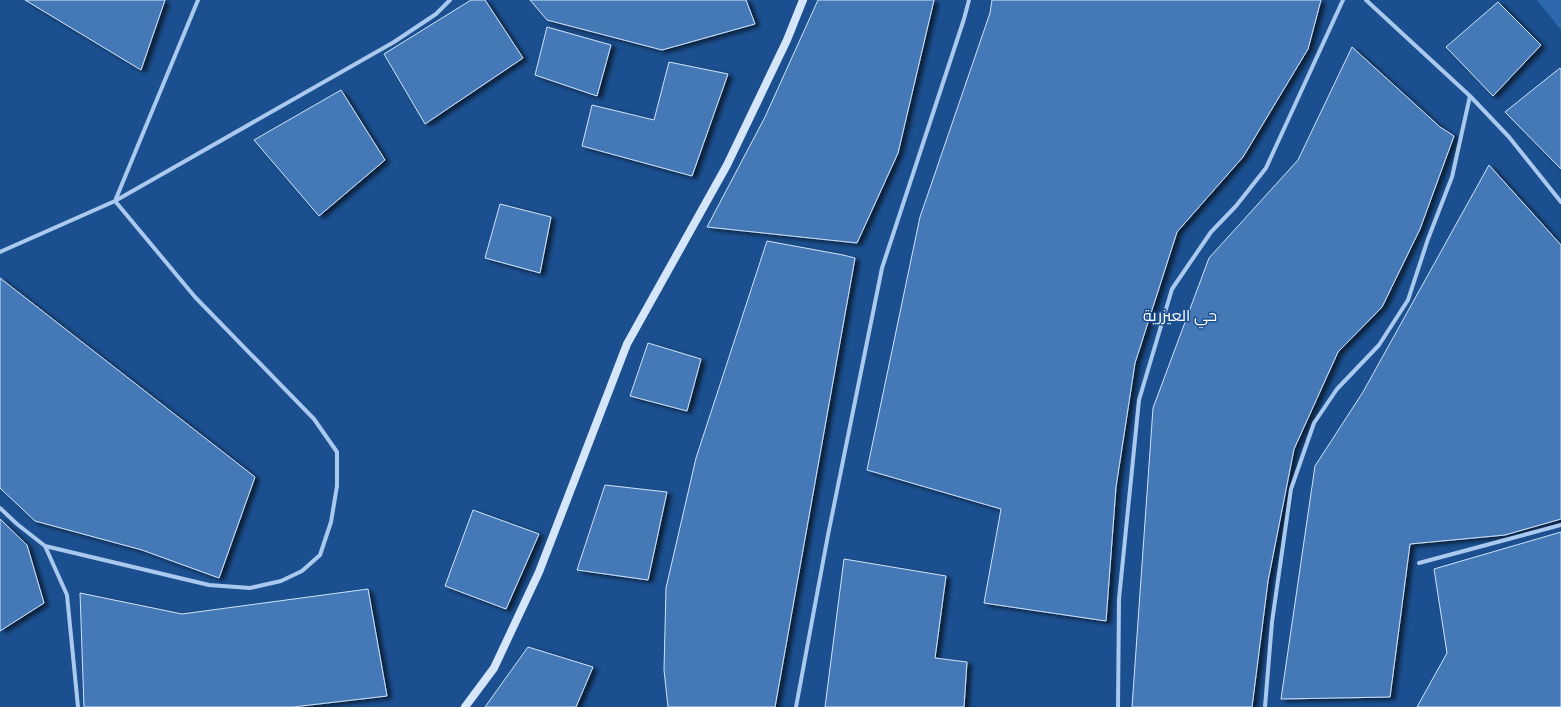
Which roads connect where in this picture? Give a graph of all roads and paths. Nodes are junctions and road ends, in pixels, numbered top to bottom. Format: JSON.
{"nodes":[{"id":1,"x":198,"y":0,"type":"edge"},
{"id":2,"x":450,"y":0,"type":"edge"},
{"id":3,"x":803,"y":0,"type":"edge"},
{"id":4,"x":969,"y":0,"type":"edge"},
{"id":5,"x":1343,"y":0,"type":"edge"},
{"id":6,"x":1366,"y":0,"type":"edge"},
{"id":7,"x":1470,"y":96,"type":"junction"},
{"id":8,"x":115,"y":201,"type":"junction"},
{"id":9,"x":1561,"y":202,"type":"edge"},
{"id":10,"x":0,"y":252,"type":"edge"},
{"id":11,"x":0,"y":508,"type":"edge"},
{"id":12,"x":1561,"y":525,"type":"edge"},
{"id":13,"x":45,"y":546,"type":"junction"},
{"id":14,"x":1419,"y":562,"type":"dead end"},
{"id":15,"x":78,"y":707,"type":"edge"},
{"id":16,"x":465,"y":707,"type":"edge"},
{"id":17,"x":796,"y":707,"type":"edge"},
{"id":18,"x":1118,"y":707,"type":"edge"},
{"id":19,"x":1265,"y":707,"type":"edge"}],
"edges":[{"from":1,"to":8,"type":"street"},
{"from":2,"to":8,"type":"street"},
{"from":3,"to":16,"type":"street"},
{"from":4,"to":17,"type":"street"},
{"from":5,"to":18,"type":"street"},
{"from":6,"to":7,"type":"street"},
{"from":7,"to":9,"type":"street"},
{"from":7,"to":19,"type":"street"},
{"from":8,"to":10,"type":"street"},
{"from":8,"to":13,"type":"street"},
{"from":11,"to":13,"type":"street"},
{"from":12,"to":14,"type":"street"},
{"from":13,"to":15,"type":"street"}]}
